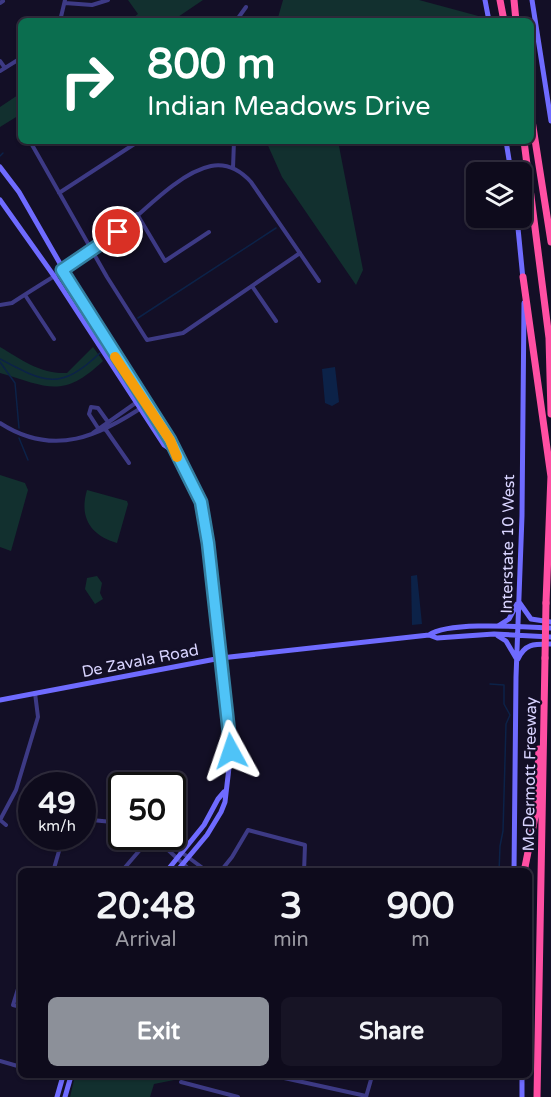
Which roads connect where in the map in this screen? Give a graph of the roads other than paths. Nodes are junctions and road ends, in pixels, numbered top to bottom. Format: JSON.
{"nodes":[{"id":1,"x":108,"y":0,"type":"edge"},
{"id":2,"x":485,"y":0,"type":"edge"},
{"id":3,"x":500,"y":0,"type":"edge"},
{"id":4,"x":514,"y":0,"type":"edge"},
{"id":5,"x":532,"y":0,"type":"edge"},
{"id":6,"x":65,"y":2,"type":"edge"},
{"id":7,"x":246,"y":7,"type":"dead end"},
{"id":8,"x":61,"y":18,"type":"edge"},
{"id":9,"x":239,"y":18,"type":"edge"},
{"id":10,"x":488,"y":18,"type":"edge"},
{"id":11,"x":503,"y":18,"type":"edge"},
{"id":12,"x":516,"y":18,"type":"edge"},
{"id":13,"x":18,"y":60,"type":"edge"},
{"id":14,"x":0,"y":61,"type":"edge"},
{"id":15,"x":5,"y":68,"type":"junction"},
{"id":16,"x":0,"y":71,"type":"edge"},
{"id":17,"x":551,"y":121,"type":"edge"},
{"id":18,"x":534,"y":133,"type":"edge"},
{"id":19,"x":33,"y":144,"type":"edge"},
{"id":20,"x":134,"y":144,"type":"edge"},
{"id":21,"x":234,"y":144,"type":"edge"},
{"id":22,"x":506,"y":144,"type":"edge"},
{"id":23,"x":524,"y":144,"type":"edge"},
{"id":24,"x":509,"y":162,"type":"edge"},
{"id":25,"x":0,"y":167,"type":"edge"},
{"id":26,"x":233,"y":168,"type":"junction"},
{"id":27,"x":59,"y":193,"type":"junction"},
{"id":28,"x":0,"y":200,"type":"edge"},
{"id":29,"x":137,"y":213,"type":"junction"},
{"id":30,"x":518,"y":228,"type":"edge"},
{"id":31,"x":209,"y":232,"type":"dead end"},
{"id":32,"x":551,"y":242,"type":"edge"},
{"id":33,"x":92,"y":250,"type":"junction"},
{"id":34,"x":300,"y":253,"type":"junction"},
{"id":35,"x":62,"y":270,"type":"junction"},
{"id":36,"x":54,"y":276,"type":"junction"},
{"id":37,"x":523,"y":277,"type":"junction"},
{"id":38,"x":319,"y":281,"type":"dead end"},
{"id":39,"x":252,"y":286,"type":"junction"},
{"id":40,"x":25,"y":295,"type":"junction"},
{"id":41,"x":0,"y":305,"type":"edge"},
{"id":42,"x":276,"y":321,"type":"dead end"},
{"id":43,"x":54,"y":339,"type":"dead end"},
{"id":44,"x":145,"y":401,"type":"junction"},
{"id":45,"x":139,"y":405,"type":"junction"},
{"id":46,"x":551,"y":414,"type":"edge"},
{"id":47,"x":108,"y":422,"type":"junction"},
{"id":48,"x":0,"y":423,"type":"edge"},
{"id":49,"x":98,"y":428,"type":"junction"},
{"id":50,"x":106,"y":430,"type":"junction"},
{"id":51,"x":93,"y":433,"type":"junction"},
{"id":52,"x":173,"y":451,"type":"junction"},
{"id":53,"x":551,"y":451,"type":"edge"},
{"id":54,"x":129,"y":463,"type":"dead end"},
{"id":55,"x":551,"y":477,"type":"edge"},
{"id":56,"x":518,"y":600,"type":"junction"},
{"id":57,"x":551,"y":622,"type":"edge"},
{"id":58,"x":497,"y":626,"type":"junction"},
{"id":59,"x":518,"y":627,"type":"junction"},
{"id":60,"x":551,"y":628,"type":"edge"},
{"id":61,"x":494,"y":634,"type":"junction"},
{"id":62,"x":429,"y":635,"type":"junction"},
{"id":63,"x":518,"y":635,"type":"junction"},
{"id":64,"x":551,"y":637,"type":"edge"},
{"id":65,"x":551,"y":644,"type":"edge"},
{"id":66,"x":220,"y":658,"type":"junction"},
{"id":67,"x":517,"y":660,"type":"junction"},
{"id":68,"x":35,"y":693,"type":"junction"},
{"id":69,"x":545,"y":699,"type":"junction"},
{"id":70,"x":0,"y":700,"type":"edge"},
{"id":71,"x":224,"y":792,"type":"junction"},
{"id":72,"x":0,"y":820,"type":"edge"},
{"id":73,"x":6,"y":825,"type":"dead end"},
{"id":74,"x":59,"y":850,"type":"edge"},
{"id":75,"x":141,"y":850,"type":"edge"},
{"id":76,"x":166,"y":850,"type":"edge"},
{"id":77,"x":177,"y":850,"type":"edge"},
{"id":78,"x":181,"y":853,"type":"junction"},
{"id":79,"x":188,"y":858,"type":"junction"},
{"id":80,"x":176,"y":859,"type":"junction"},
{"id":81,"x":183,"y":864,"type":"junction"},
{"id":82,"x":54,"y":868,"type":"edge"},
{"id":83,"x":125,"y":868,"type":"edge"},
{"id":84,"x":169,"y":868,"type":"edge"},
{"id":85,"x":180,"y":868,"type":"edge"},
{"id":86,"x":188,"y":868,"type":"edge"},
{"id":87,"x":200,"y":868,"type":"edge"},
{"id":88,"x":223,"y":868,"type":"edge"},
{"id":89,"x":304,"y":868,"type":"edge"},
{"id":90,"x":514,"y":868,"type":"edge"},
{"id":91,"x":525,"y":868,"type":"edge"},
{"id":92,"x":18,"y":989,"type":"edge"},
{"id":93,"x":18,"y":1006,"type":"edge"},
{"id":94,"x":0,"y":1061,"type":"edge"},
{"id":95,"x":18,"y":1066,"type":"edge"},
{"id":96,"x":62,"y":1078,"type":"edge"},
{"id":97,"x":70,"y":1078,"type":"edge"},
{"id":98,"x":284,"y":1078,"type":"edge"},
{"id":99,"x":371,"y":1078,"type":"edge"},
{"id":100,"x":522,"y":1078,"type":"edge"},
{"id":101,"x":181,"y":1082,"type":"dead end"},
{"id":102,"x":366,"y":1096,"type":"edge"},
{"id":103,"x":57,"y":1097,"type":"edge"},
{"id":104,"x":65,"y":1097,"type":"edge"},
{"id":105,"x":238,"y":1097,"type":"edge"},
{"id":106,"x":522,"y":1097,"type":"edge"},
{"id":107,"x":537,"y":1097,"type":"edge"}],
"edges":[{"from":1,"to":6,"type":"street"},
{"from":2,"to":10,"type":"main road"},
{"from":3,"to":11,"type":"highway"},
{"from":4,"to":12,"type":"highway"},
{"from":5,"to":17,"type":"main road"},
{"from":6,"to":8,"type":"street"},
{"from":7,"to":9,"type":"street"},
{"from":13,"to":15,"type":"street"},
{"from":14,"to":15,"type":"street"},
{"from":15,"to":16,"type":"street"},
{"from":18,"to":32,"type":"highway"},
{"from":19,"to":27,"type":"street"},
{"from":20,"to":27,"type":"street"},
{"from":21,"to":26,"type":"street"},
{"from":22,"to":24,"type":"main road"},
{"from":23,"to":46,"type":"highway"},
{"from":25,"to":35,"type":"main road"},
{"from":26,"to":29,"type":"street"},
{"from":26,"to":34,"type":"street"},
{"from":27,"to":33,"type":"street"},
{"from":28,"to":36,"type":"main road"},
{"from":29,"to":31,"type":"street"},
{"from":29,"to":33,"type":"street"},
{"from":30,"to":37,"type":"main road","name":"Interstate 10 West"},
{"from":33,"to":35,"type":"street"},
{"from":33,"to":39,"type":"street"},
{"from":34,"to":38,"type":"street"},
{"from":34,"to":39,"type":"street"},
{"from":35,"to":36,"type":"street"},
{"from":35,"to":44,"type":"main road"},
{"from":36,"to":40,"type":"street"},
{"from":36,"to":45,"type":"main road"},
{"from":37,"to":55,"type":"highway"},
{"from":37,"to":56,"type":"main road","name":"Interstate 10 West"},
{"from":39,"to":42,"type":"street"},
{"from":40,"to":41,"type":"street"},
{"from":40,"to":43,"type":"street"},
{"from":44,"to":45,"type":"street"},
{"from":44,"to":52,"type":"main road"},
{"from":45,"to":47,"type":"street"},
{"from":45,"to":50,"type":"street"},
{"from":45,"to":52,"type":"main road"},
{"from":47,"to":49,"type":"street"},
{"from":47,"to":49,"type":"street"},
{"from":47,"to":50,"type":"street"},
{"from":48,"to":51,"type":"street"},
{"from":49,"to":50,"type":"street"},
{"from":49,"to":51,"type":"street"},
{"from":50,"to":51,"type":"street"},
{"from":50,"to":54,"type":"street"},
{"from":52,"to":66,"type":"main road"},
{"from":53,"to":55,"type":"highway","name":"McDermott Freeway"},
{"from":55,"to":69,"type":"highway","name":"McDermott Freeway","bridge":true},
{"from":56,"to":57,"type":"main road"},
{"from":56,"to":58,"type":"main road"},
{"from":56,"to":59,"type":"main road","name":"Interstate 10 West"},
{"from":58,"to":59,"type":"main road","name":"De Zavala Road"},
{"from":58,"to":62,"type":"main road","name":"De Zavala Road"},
{"from":59,"to":60,"type":"main road","name":"De Zavala Road"},
{"from":59,"to":63,"type":"main road","name":"Interstate 10 West"},
{"from":61,"to":62,"type":"main road","name":"De Zavala Road"},
{"from":61,"to":63,"type":"main road","name":"De Zavala Road"},
{"from":61,"to":67,"type":"main road"},
{"from":62,"to":66,"type":"main road","name":"De Zavala Road"},
{"from":63,"to":64,"type":"main road","name":"De Zavala Road"},
{"from":63,"to":67,"type":"main road","name":"Interstate 10 West"},
{"from":65,"to":67,"type":"main road"},
{"from":66,"to":68,"type":"main road","name":"De Zavala Road"},
{"from":66,"to":71,"type":"main road"},
{"from":67,"to":90,"type":"main road","name":"Interstate 10 West"},
{"from":68,"to":70,"type":"main road","name":"De Zavala Road"},
{"from":68,"to":72,"type":"street"},
{"from":69,"to":91,"type":"highway"},
{"from":69,"to":107,"type":"highway","name":"McDermott Freeway"},
{"from":71,"to":78,"type":"main road"},
{"from":71,"to":79,"type":"main road"},
{"from":72,"to":73,"type":"street"},
{"from":74,"to":82,"type":"street"},
{"from":75,"to":83,"type":"street"},
{"from":76,"to":80,"type":"street"},
{"from":77,"to":78,"type":"street"},
{"from":78,"to":79,"type":"street"},
{"from":78,"to":80,"type":"main road"},
{"from":79,"to":81,"type":"main road"},
{"from":79,"to":87,"type":"street"},
{"from":80,"to":81,"type":"street"},
{"from":80,"to":84,"type":"main road"},
{"from":81,"to":85,"type":"main road"},
{"from":81,"to":86,"type":"street"},
{"from":88,"to":89,"type":"street"},
{"from":92,"to":93,"type":"street"},
{"from":94,"to":95,"type":"street"},
{"from":96,"to":103,"type":"main road"},
{"from":97,"to":104,"type":"main road"},
{"from":98,"to":102,"type":"street"},
{"from":99,"to":102,"type":"street"},
{"from":100,"to":106,"type":"main road"},
{"from":101,"to":105,"type":"street"}]}
